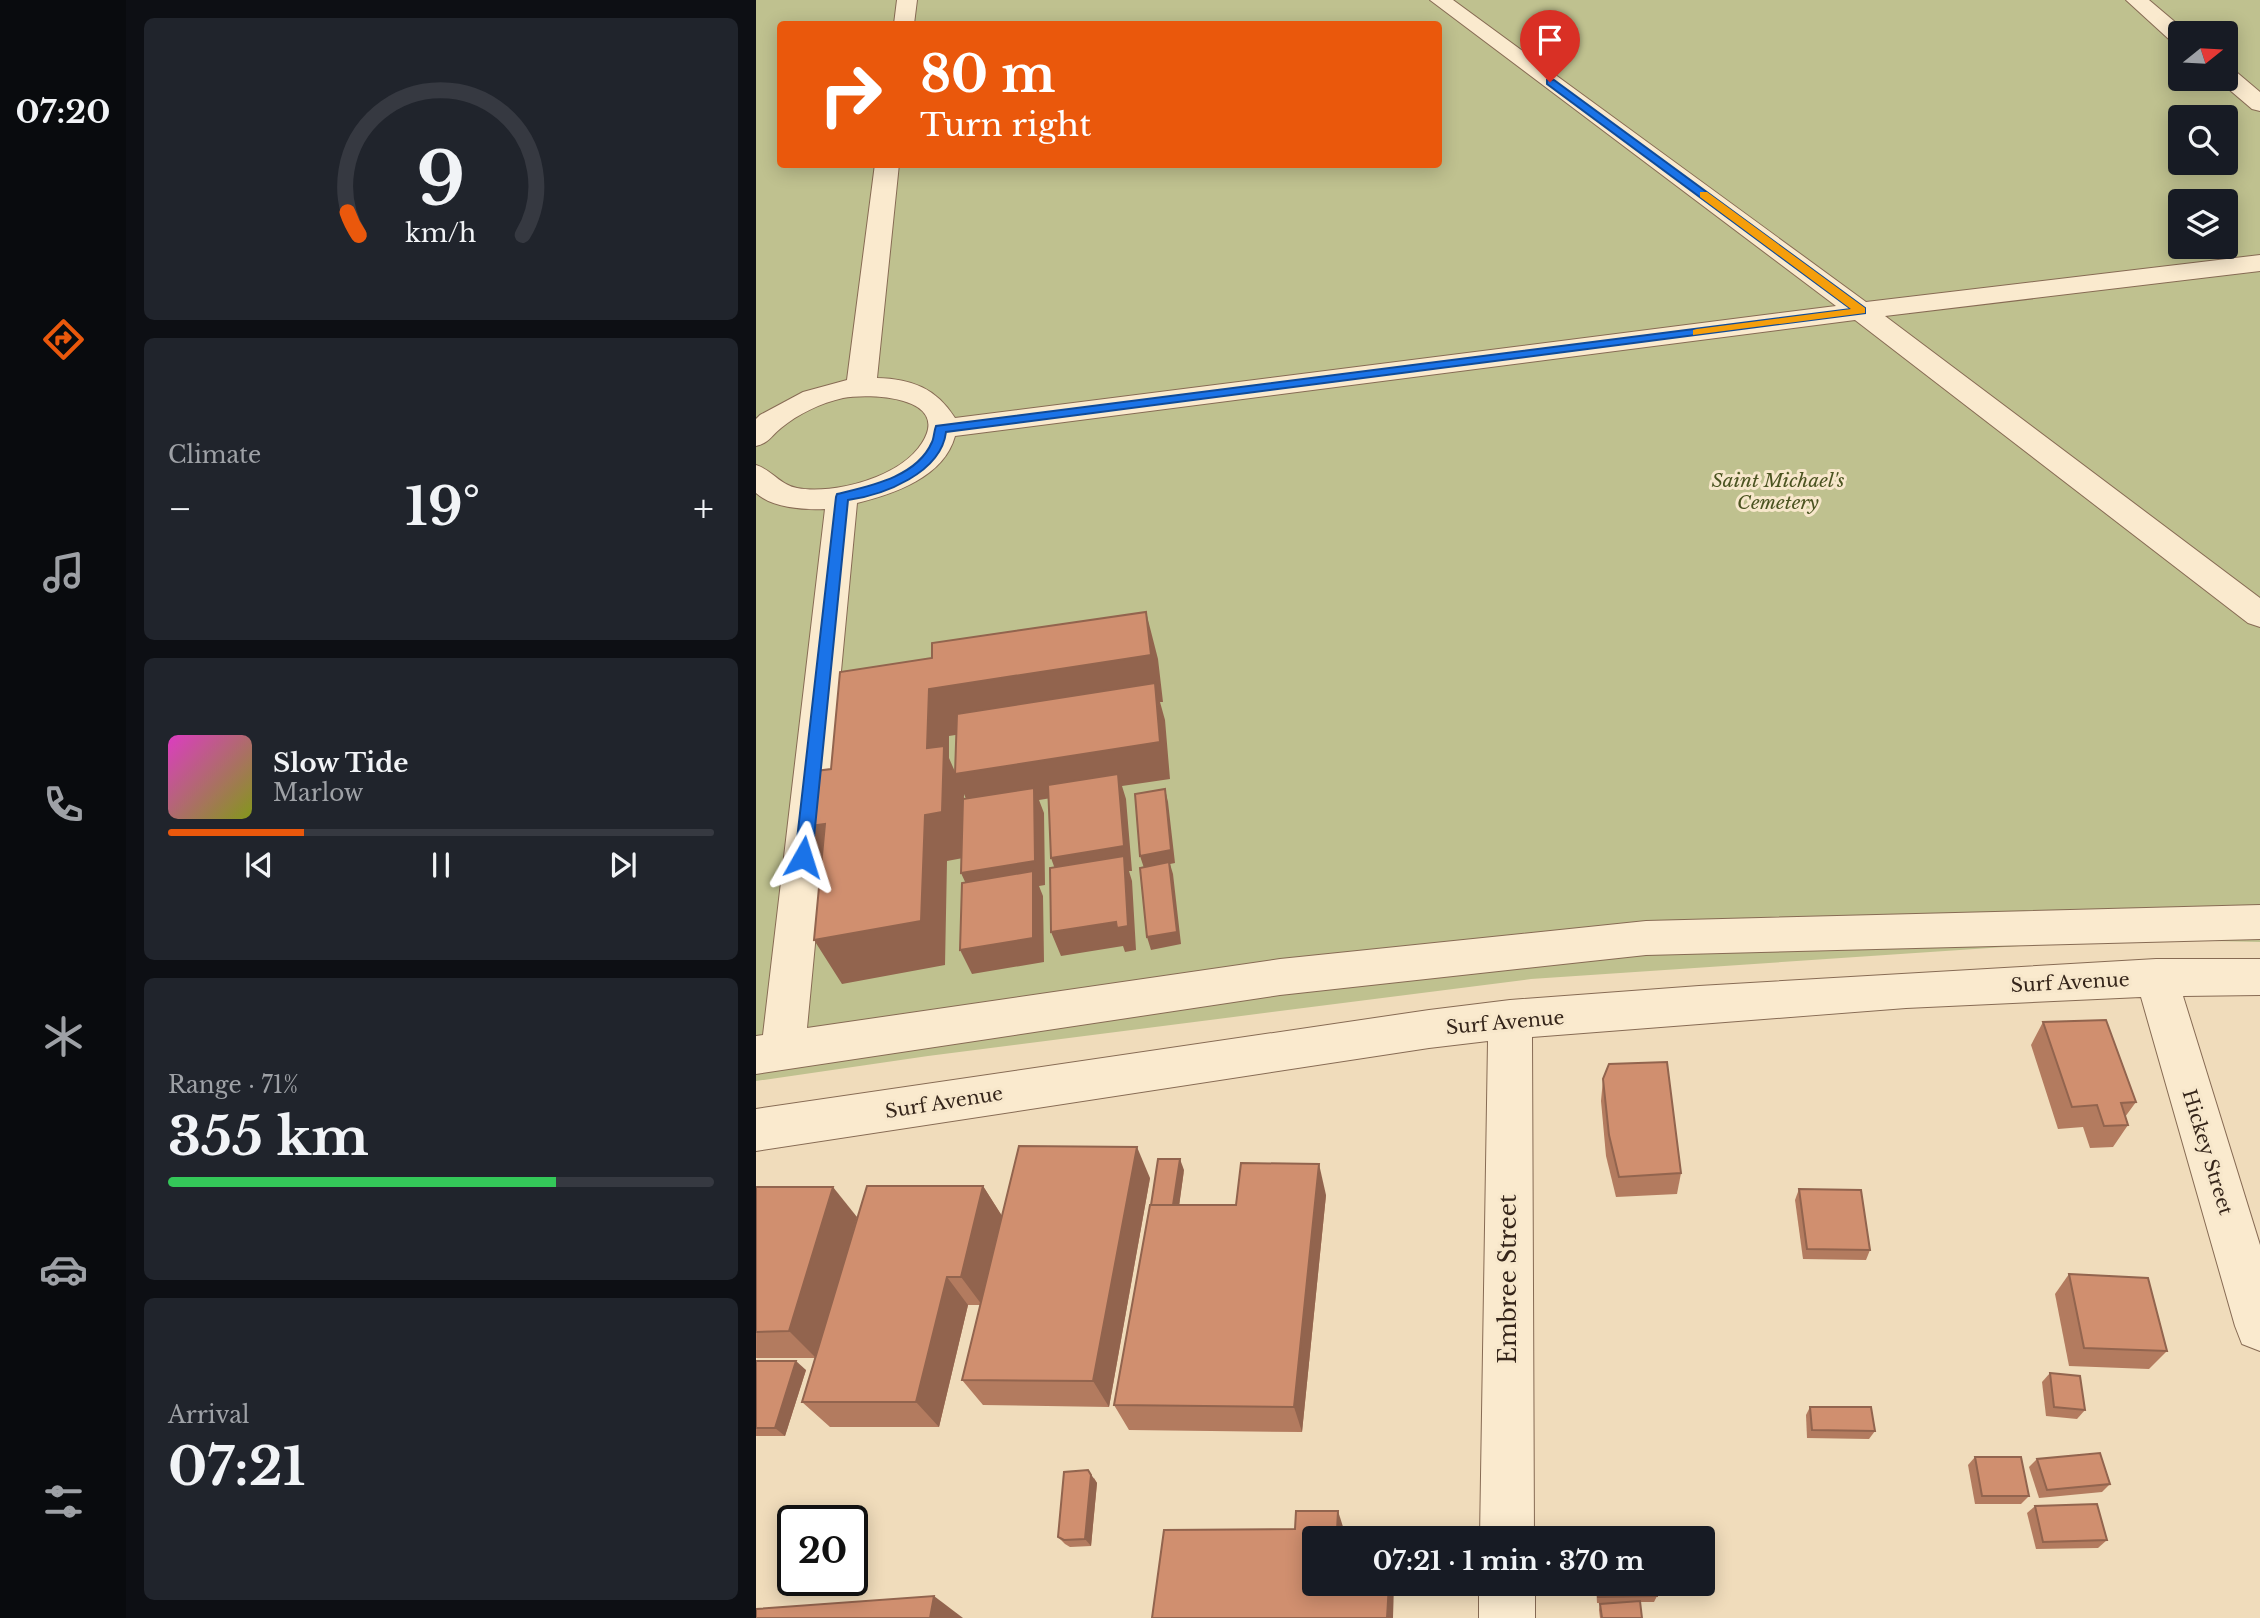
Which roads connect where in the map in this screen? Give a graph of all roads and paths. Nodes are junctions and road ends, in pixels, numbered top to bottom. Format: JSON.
{"nodes":[{"id":1,"x":907,"y":0,"type":"edge"},
{"id":2,"x":1440,"y":0,"type":"edge"},
{"id":3,"x":2136,"y":0,"type":"edge"},
{"id":4,"x":904,"y":21,"type":"edge"},
{"id":5,"x":2168,"y":27,"type":"edge"},
{"id":6,"x":2238,"y":85,"type":"edge"},
{"id":7,"x":2260,"y":104,"type":"edge"},
{"id":8,"x":887,"y":168,"type":"edge"},
{"id":9,"x":2260,"y":263,"type":"edge"},
{"id":10,"x":1861,"y":311,"type":"junction"},
{"id":11,"x":861,"y":387,"type":"junction"},
{"id":12,"x":941,"y":429,"type":"junction"},
{"id":13,"x":758,"y":430,"type":"edge"},
{"id":14,"x":756,"y":475,"type":"edge"},
{"id":15,"x":842,"y":497,"type":"junction"},
{"id":16,"x":2260,"y":615,"type":"edge"},
{"id":17,"x":2260,"y":922,"type":"edge"},
{"id":18,"x":2260,"y":976,"type":"edge"},
{"id":19,"x":2155,"y":978,"type":"junction"},
{"id":20,"x":1510,"y":1019,"type":"junction"},
{"id":21,"x":769,"y":1053,"type":"edge"},
{"id":22,"x":756,"y":1130,"type":"edge"},
{"id":23,"x":2260,"y":1326,"type":"edge"},
{"id":24,"x":1507,"y":1526,"type":"edge"},
{"id":25,"x":1507,"y":1596,"type":"edge"},
{"id":26,"x":1507,"y":1618,"type":"edge"}],
"edges":[{"from":1,"to":4,"type":"street"},
{"from":2,"to":10,"type":"street"},
{"from":3,"to":5,"type":"street"},
{"from":6,"to":7,"type":"street"},
{"from":8,"to":11,"type":"street"},
{"from":9,"to":10,"type":"street"},
{"from":10,"to":12,"type":"street"},
{"from":10,"to":16,"type":"street"},
{"from":11,"to":12,"type":"street"},
{"from":11,"to":13,"type":"street"},
{"from":12,"to":15,"type":"street"},
{"from":14,"to":15,"type":"street"},
{"from":15,"to":21,"type":"street"},
{"from":17,"to":21,"type":"street"},
{"from":18,"to":19,"type":"street","name":"Surf Avenue"},
{"from":19,"to":20,"type":"street","name":"Surf Avenue"},
{"from":19,"to":23,"type":"street","name":"Hickey Street"},
{"from":20,"to":22,"type":"street","name":"Surf Avenue"},
{"from":20,"to":24,"type":"street","name":"Embree Street"},
{"from":25,"to":26,"type":"street"}]}
